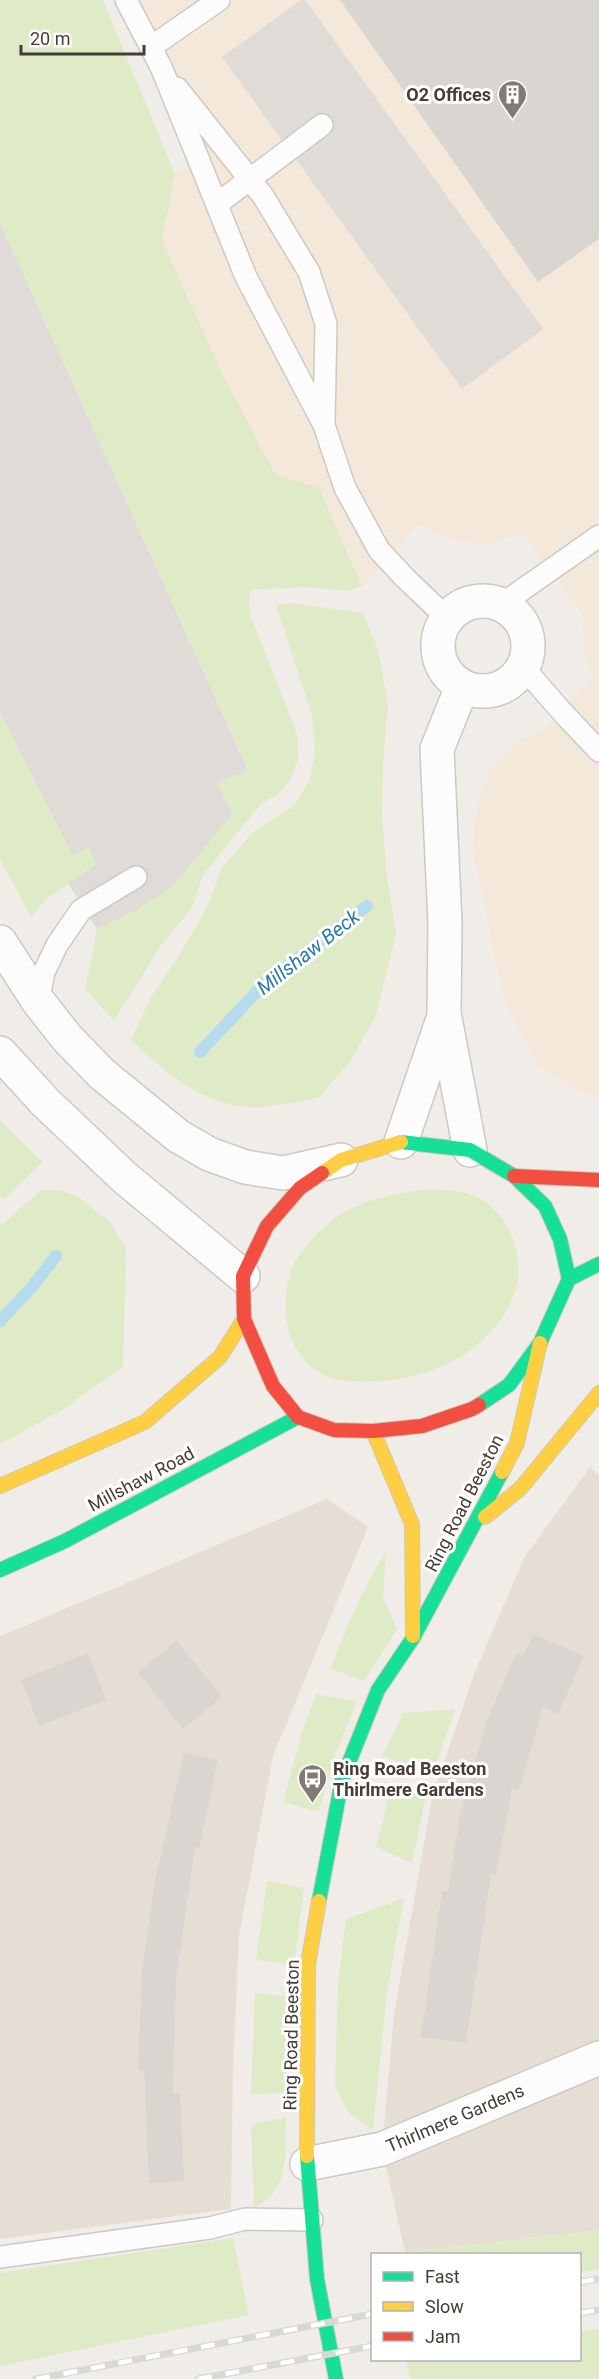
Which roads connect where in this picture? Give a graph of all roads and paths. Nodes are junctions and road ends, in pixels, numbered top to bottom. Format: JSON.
{"nodes":[{"id":1,"x":126,"y":0,"type":"edge"},
{"id":2,"x":219,"y":0,"type":"edge"},
{"id":3,"x":151,"y":47,"type":"junction"},
{"id":4,"x":162,"y":69,"type":"junction"},
{"id":5,"x":322,"y":125,"type":"dead end"},
{"id":6,"x":251,"y":181,"type":"junction"},
{"id":7,"x":217,"y":204,"type":"junction"},
{"id":8,"x":324,"y":425,"type":"junction"},
{"id":9,"x":599,"y":537,"type":"edge"},
{"id":10,"x":501,"y":604,"type":"junction"},
{"id":11,"x":447,"y":618,"type":"junction"},
{"id":12,"x":523,"y":667,"type":"junction"},
{"id":13,"x":462,"y":687,"type":"junction"},
{"id":14,"x":599,"y":751,"type":"edge"},
{"id":15,"x":136,"y":877,"type":"dead end"},
{"id":16,"x":0,"y":942,"type":"edge"},
{"id":17,"x":38,"y":1000,"type":"junction"},
{"id":18,"x":444,"y":1013,"type":"junction"},
{"id":19,"x":0,"y":1053,"type":"edge"},
{"id":20,"x":401,"y":1142,"type":"junction"},
{"id":21,"x":470,"y":1150,"type":"junction"},
{"id":22,"x":341,"y":1160,"type":"junction"},
{"id":23,"x":514,"y":1176,"type":"junction"},
{"id":24,"x":599,"y":1180,"type":"edge"},
{"id":25,"x":599,"y":1264,"type":"edge"},
{"id":26,"x":243,"y":1276,"type":"junction"},
{"id":27,"x":569,"y":1279,"type":"junction"},
{"id":28,"x":244,"y":1319,"type":"junction"},
{"id":29,"x":540,"y":1343,"type":"junction"},
{"id":30,"x":599,"y":1393,"type":"edge"},
{"id":31,"x":298,"y":1417,"type":"junction"},
{"id":32,"x":373,"y":1431,"type":"junction"},
{"id":33,"x":0,"y":1486,"type":"edge"},
{"id":34,"x":476,"y":1523,"type":"junction"},
{"id":35,"x":0,"y":1570,"type":"edge"},
{"id":36,"x":413,"y":1638,"type":"junction"},
{"id":37,"x":599,"y":2058,"type":"edge"},
{"id":38,"x":307,"y":2164,"type":"junction"},
{"id":39,"x":312,"y":2220,"type":"junction"},
{"id":40,"x":0,"y":2257,"type":"edge"},
{"id":41,"x":336,"y":2379,"type":"edge"}],
"edges":[{"from":1,"to":3,"type":"lane"},
{"from":2,"to":3,"type":"lane"},
{"from":3,"to":4,"type":"lane"},
{"from":4,"to":6,"type":"lane"},
{"from":4,"to":7,"type":"lane"},
{"from":5,"to":6,"type":"lane"},
{"from":6,"to":7,"type":"lane"},
{"from":6,"to":8,"type":"lane"},
{"from":7,"to":8,"type":"lane"},
{"from":8,"to":11,"type":"lane"},
{"from":9,"to":10,"type":"lane"},
{"from":10,"to":11,"type":"street"},
{"from":10,"to":12,"type":"street"},
{"from":11,"to":13,"type":"street"},
{"from":12,"to":13,"type":"street"},
{"from":12,"to":14,"type":"lane"},
{"from":13,"to":18,"type":"street"},
{"from":15,"to":17,"type":"lane"},
{"from":16,"to":17,"type":"street"},
{"from":17,"to":22,"type":"street"},
{"from":18,"to":20,"type":"street"},
{"from":18,"to":21,"type":"street"},
{"from":19,"to":26,"type":"street"},
{"from":20,"to":21,"type":"main road"},
{"from":20,"to":22,"type":"main road"},
{"from":21,"to":23,"type":"main road"},
{"from":22,"to":26,"type":"main road"},
{"from":23,"to":24,"type":"main road"},
{"from":23,"to":27,"type":"main road"},
{"from":25,"to":27,"type":"main road"},
{"from":26,"to":28,"type":"main road"},
{"from":27,"to":29,"type":"main road"},
{"from":28,"to":31,"type":"main road"},
{"from":28,"to":33,"type":"main road"},
{"from":29,"to":32,"type":"main road"},
{"from":29,"to":34,"type":"main road","name":"Ring Road Beeston"},
{"from":30,"to":34,"type":"main road"},
{"from":31,"to":32,"type":"main road"},
{"from":31,"to":35,"type":"main road","name":"Millshaw Road"},
{"from":32,"to":36,"type":"main road","name":"Ring Road Beeston"},
{"from":34,"to":36,"type":"main road","name":"Ring Road Beeston"},
{"from":36,"to":38,"type":"main road","name":"Ring Road Beeston"},
{"from":37,"to":38,"type":"street","name":"Thirlmere Gardens"},
{"from":38,"to":39,"type":"main road","name":"Ring Road Beeston"},
{"from":39,"to":40,"type":"lane"},
{"from":39,"to":41,"type":"main road","name":"Ring Road Beeston"}]}
